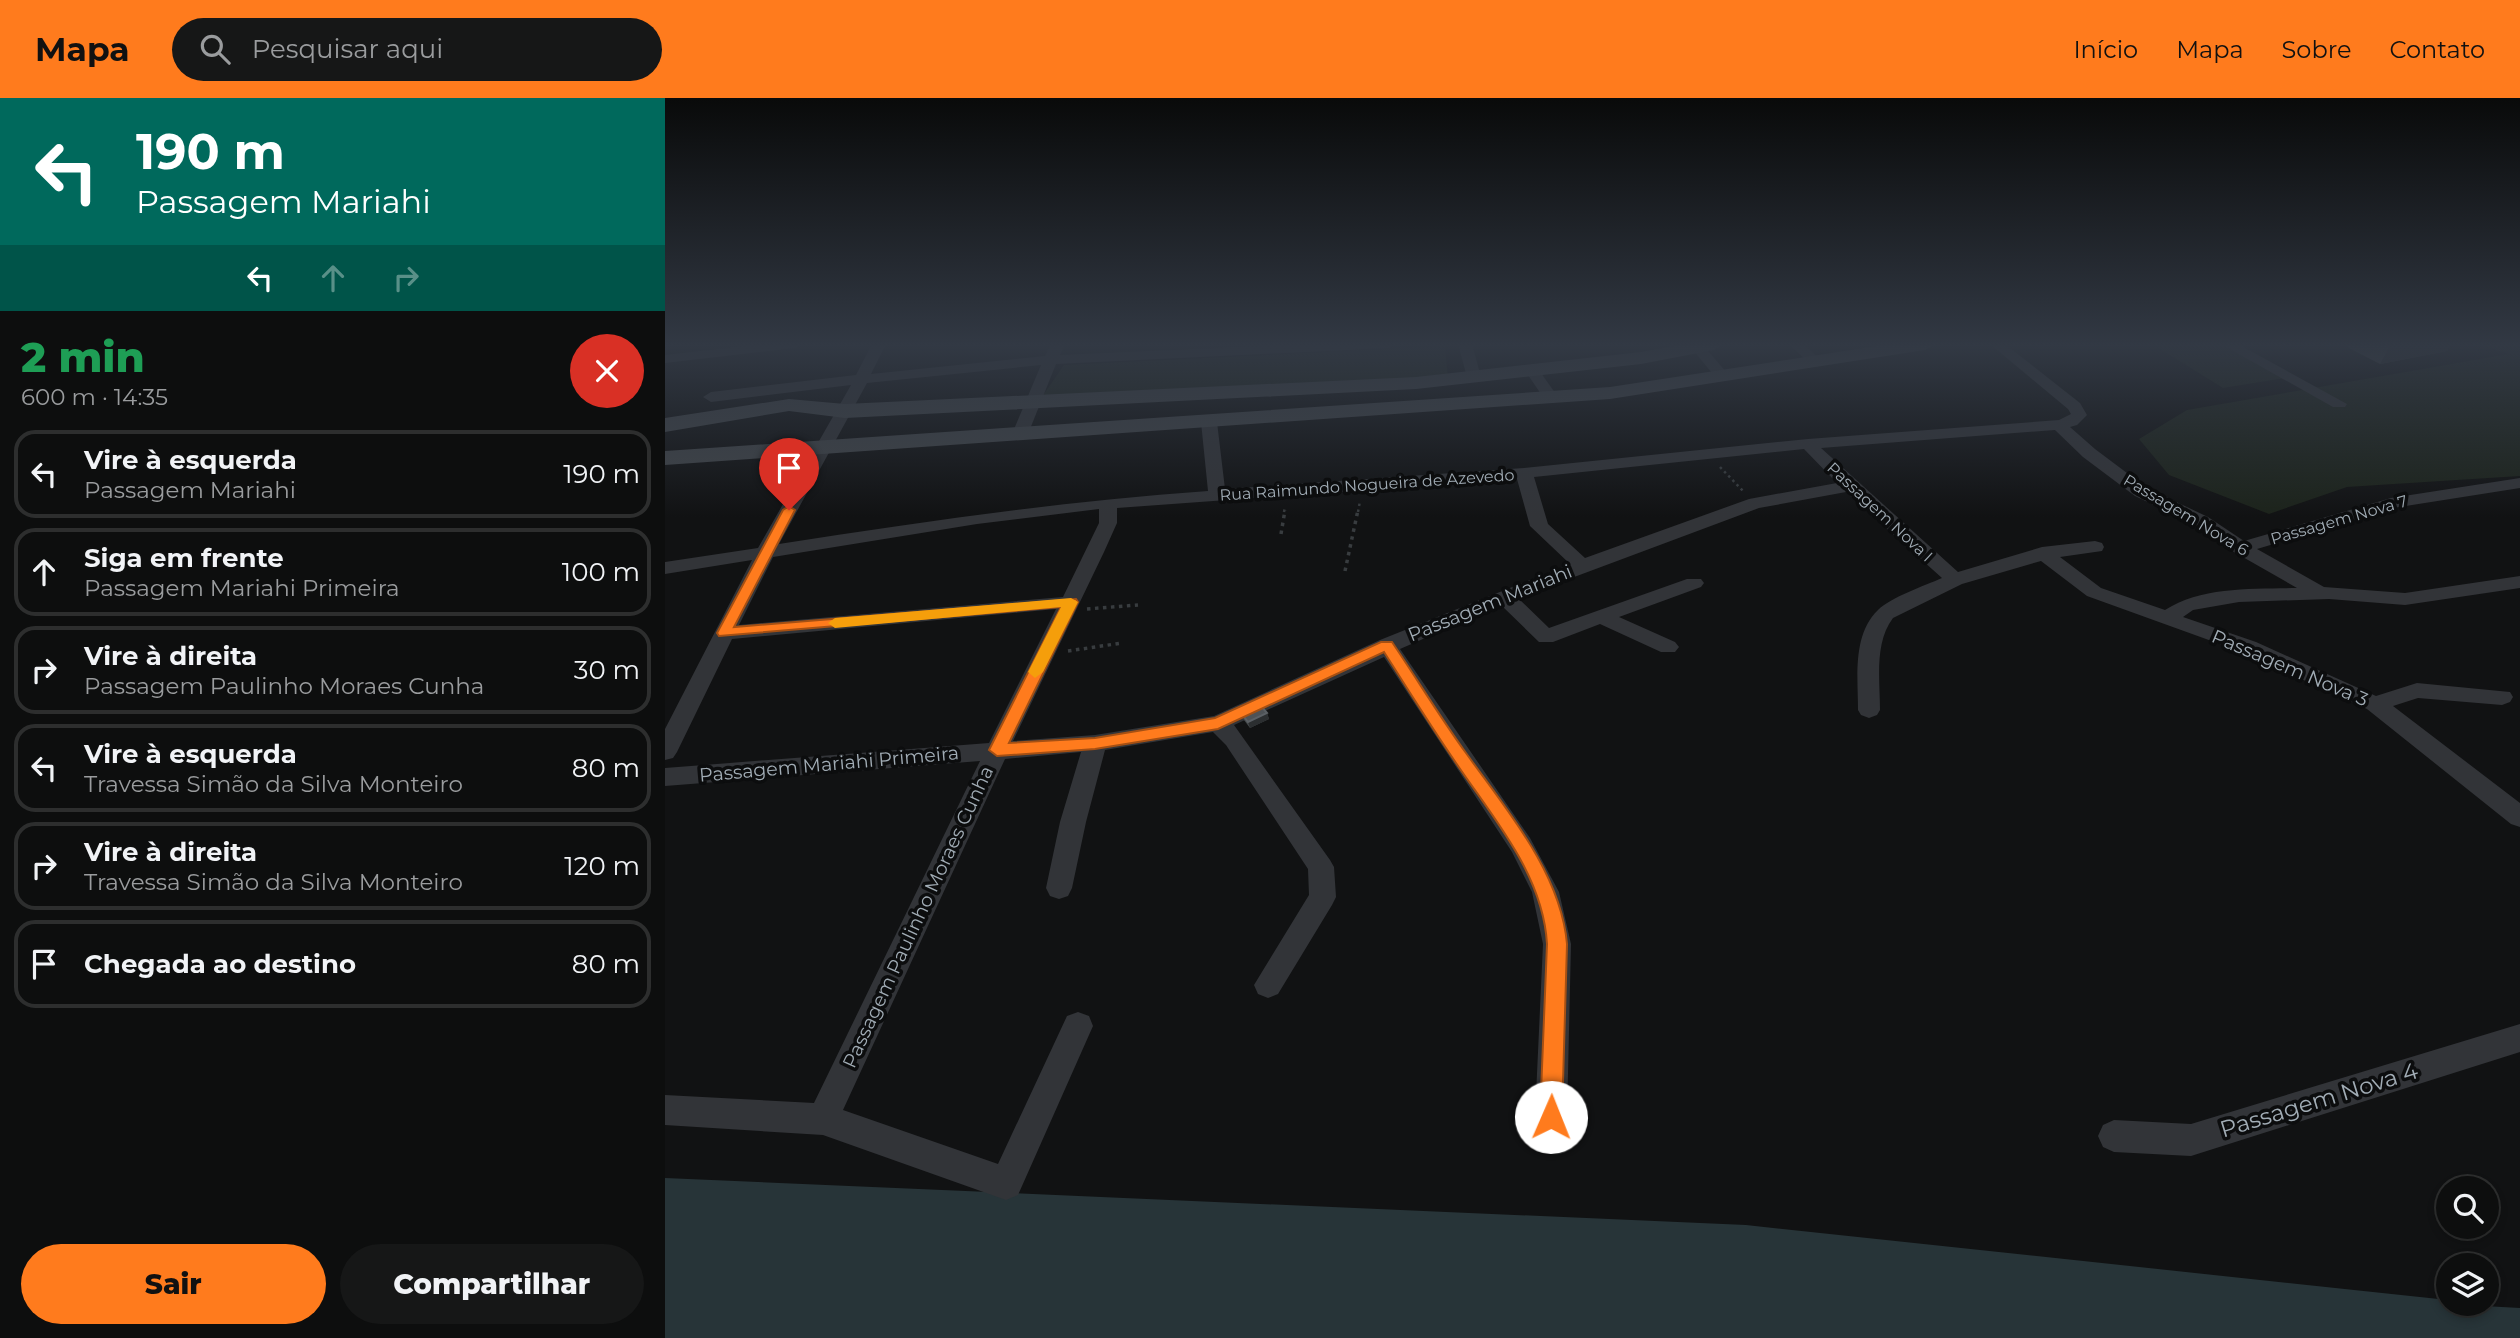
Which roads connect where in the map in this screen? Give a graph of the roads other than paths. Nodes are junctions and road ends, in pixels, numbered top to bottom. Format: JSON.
{"nodes":[{"id":1,"x":758,"y":402,"type":"edge"},
{"id":2,"x":849,"y":402,"type":"edge"},
{"id":3,"x":1031,"y":402,"type":"junction"},
{"id":4,"x":1034,"y":402,"type":"edge"},
{"id":5,"x":1484,"y":402,"type":"edge"},
{"id":6,"x":2070,"y":402,"type":"edge"},
{"id":7,"x":2335,"y":402,"type":"edge"},
{"id":8,"x":2339,"y":404,"type":"dead end"},
{"id":9,"x":789,"y":405,"type":"junction"},
{"id":10,"x":845,"y":411,"type":"junction"},
{"id":11,"x":1209,"y":422,"type":"junction"},
{"id":12,"x":2065,"y":424,"type":"junction"},
{"id":13,"x":665,"y":425,"type":"edge"},
{"id":14,"x":1020,"y":434,"type":"junction"},
{"id":15,"x":1808,"y":444,"type":"junction"},
{"id":16,"x":823,"y":448,"type":"junction"},
{"id":17,"x":665,"y":458,"type":"edge"},
{"id":18,"x":1524,"y":473,"type":"junction"},
{"id":19,"x":2520,"y":484,"type":"edge"},
{"id":20,"x":1850,"y":486,"type":"junction"},
{"id":21,"x":1217,"y":497,"type":"junction"},
{"id":22,"x":1108,"y":503,"type":"junction"},
{"id":23,"x":2095,"y":547,"type":"dead end"},
{"id":24,"x":2241,"y":548,"type":"junction"},
{"id":25,"x":766,"y":551,"type":"junction"},
{"id":26,"x":2042,"y":553,"type":"junction"},
{"id":27,"x":1583,"y":566,"type":"junction"},
{"id":28,"x":665,"y":568,"type":"edge"},
{"id":29,"x":1954,"y":579,"type":"junction"},
{"id":30,"x":2520,"y":582,"type":"edge"},
{"id":31,"x":1694,"y":583,"type":"dead end"},
{"id":32,"x":2322,"y":593,"type":"junction"},
{"id":33,"x":1504,"y":596,"type":"junction"},
{"id":34,"x":1067,"y":607,"type":"junction"},
{"id":35,"x":1601,"y":615,"type":"junction"},
{"id":36,"x":2169,"y":617,"type":"junction"},
{"id":37,"x":724,"y":633,"type":"junction"},
{"id":38,"x":1387,"y":645,"type":"junction"},
{"id":39,"x":1668,"y":647,"type":"dead end"},
{"id":40,"x":2502,"y":697,"type":"dead end"},
{"id":41,"x":2375,"y":704,"type":"junction"},
{"id":42,"x":1869,"y":710,"type":"dead end"},
{"id":43,"x":1218,"y":723,"type":"junction"},
{"id":44,"x":1095,"y":743,"type":"junction"},
{"id":45,"x":997,"y":750,"type":"junction"},
{"id":46,"x":665,"y":752,"type":"edge"},
{"id":47,"x":665,"y":777,"type":"edge"},
{"id":48,"x":2520,"y":817,"type":"edge"},
{"id":49,"x":1059,"y":888,"type":"dead end"},
{"id":50,"x":1268,"y":985,"type":"dead end"},
{"id":51,"x":1079,"y":1026,"type":"dead end"},
{"id":52,"x":2520,"y":1038,"type":"edge"},
{"id":53,"x":665,"y":1110,"type":"edge"},
{"id":54,"x":1551,"y":1117,"type":"dead end"},
{"id":55,"x":823,"y":1119,"type":"junction"},
{"id":56,"x":2115,"y":1136,"type":"dead end"},
{"id":57,"x":1006,"y":1183,"type":"joint"}],
"edges":[{"from":1,"to":9,"type":"street"},
{"from":2,"to":10,"type":"street"},
{"from":3,"to":4,"type":"street"},
{"from":3,"to":10,"type":"street"},
{"from":3,"to":14,"type":"street"},
{"from":5,"to":11,"type":"street"},
{"from":6,"to":12,"type":"street"},
{"from":7,"to":8,"type":"street"},
{"from":9,"to":10,"type":"street"},
{"from":9,"to":13,"type":"street"},
{"from":10,"to":16,"type":"street"},
{"from":11,"to":14,"type":"street"},
{"from":11,"to":21,"type":"street"},
{"from":12,"to":15,"type":"street","name":"Rua Raimundo Nogueira de Azevedo"},
{"from":12,"to":24,"type":"street","name":"Passagem Nova 6"},
{"from":14,"to":16,"type":"street"},
{"from":15,"to":18,"type":"street","name":"Rua Raimundo Nogueira de Azevedo"},
{"from":15,"to":20,"type":"street","name":"Passagem Nova I"},
{"from":16,"to":17,"type":"street"},
{"from":16,"to":25,"type":"street"},
{"from":18,"to":21,"type":"street","name":"Rua Raimundo Nogueira de Azevedo"},
{"from":18,"to":27,"type":"street"},
{"from":19,"to":24,"type":"street","name":"Passagem Nova 7"},
{"from":20,"to":27,"type":"street","name":"Passagem Mariahi"},
{"from":20,"to":29,"type":"street","name":"Passagem Nova I"},
{"from":21,"to":22,"type":"street","name":"Rua Raimundo Nogueira de Azevedo"},
{"from":22,"to":25,"type":"street","name":"Rua Raimundo Nogueira de Azevedo"},
{"from":22,"to":34,"type":"street","name":"Passagem Paulinho Moraes Cunha"},
{"from":23,"to":26,"type":"street"},
{"from":24,"to":32,"type":"street","name":"Passagem Nova 6"},
{"from":25,"to":28,"type":"street","name":"Rua Raimundo Nogueira de Azevedo"},
{"from":25,"to":37,"type":"street"},
{"from":26,"to":29,"type":"street"},
{"from":26,"to":36,"type":"street","name":"Passagem Nova 3"},
{"from":27,"to":33,"type":"street","name":"Passagem Mariahi"},
{"from":29,"to":42,"type":"street"},
{"from":30,"to":32,"type":"street"},
{"from":31,"to":35,"type":"street"},
{"from":32,"to":36,"type":"street"},
{"from":33,"to":35,"type":"street"},
{"from":33,"to":38,"type":"street","name":"Passagem Mariahi"},
{"from":34,"to":37,"type":"street"},
{"from":34,"to":45,"type":"street","name":"Passagem Paulinho Moraes Cunha"},
{"from":35,"to":39,"type":"street"},
{"from":36,"to":41,"type":"street","name":"Passagem Nova 3"},
{"from":37,"to":46,"type":"street"},
{"from":38,"to":43,"type":"street","name":"Passagem Mariahi"},
{"from":38,"to":54,"type":"street"},
{"from":40,"to":41,"type":"street"},
{"from":41,"to":48,"type":"street","name":"Passagem Nova 3"},
{"from":43,"to":44,"type":"street","name":"Passagem Mariahi"},
{"from":43,"to":50,"type":"street"},
{"from":44,"to":45,"type":"street","name":"Passagem Mariahi Primeira"},
{"from":44,"to":49,"type":"street"},
{"from":45,"to":47,"type":"street","name":"Passagem Mariahi Primeira"},
{"from":45,"to":55,"type":"street","name":"Passagem Paulinho Moraes Cunha"},
{"from":51,"to":57,"type":"street"},
{"from":52,"to":56,"type":"street","name":"Passagem Nova 4"},
{"from":53,"to":55,"type":"street"},
{"from":55,"to":57,"type":"street"}]}
